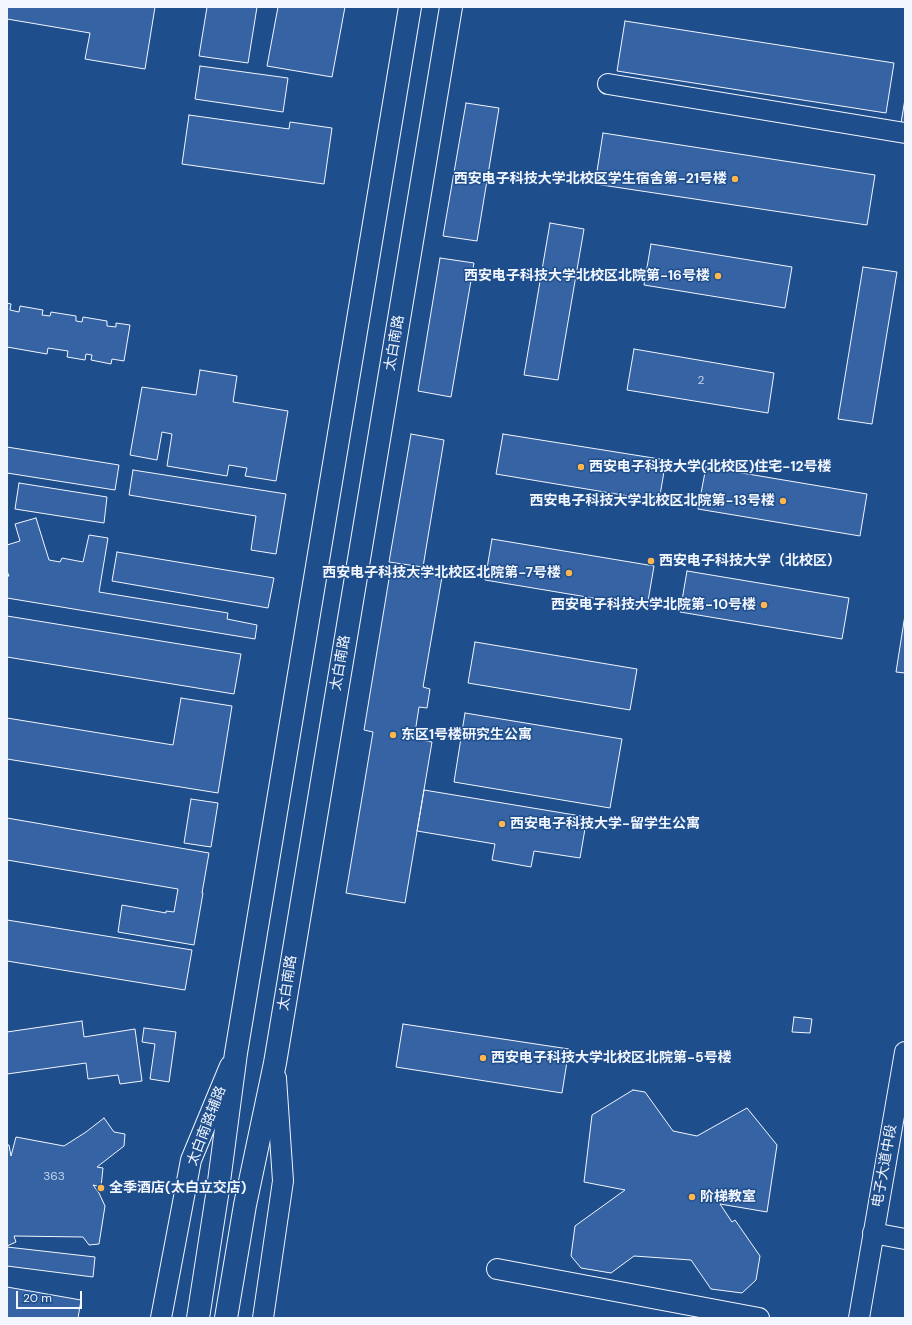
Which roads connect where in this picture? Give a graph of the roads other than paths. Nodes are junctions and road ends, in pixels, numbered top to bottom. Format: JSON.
{"nodes":[{"id":1,"x":410,"y":7,"type":"edge"},
{"id":2,"x":451,"y":7,"type":"edge"},
{"id":3,"x":608,"y":84,"type":"dead end"},
{"id":4,"x":905,"y":133,"type":"edge"},
{"id":5,"x":905,"y":1052,"type":"edge"},
{"id":6,"x":236,"y":1053,"type":"junction"},
{"id":7,"x":275,"y":1063,"type":"junction"},
{"id":8,"x":873,"y":1233,"type":"junction"},
{"id":9,"x":905,"y":1239,"type":"edge"},
{"id":10,"x":497,"y":1269,"type":"dead end"},
{"id":11,"x":161,"y":1318,"type":"edge"},
{"id":12,"x":198,"y":1318,"type":"edge"},
{"id":13,"x":226,"y":1318,"type":"edge"},
{"id":14,"x":263,"y":1318,"type":"edge"},
{"id":15,"x":759,"y":1318,"type":"edge"},
{"id":16,"x":859,"y":1318,"type":"edge"}],
"edges":[{"from":1,"to":6,"type":"main road"},
{"from":2,"to":7,"type":"main road","name":"太白南路"},
{"from":3,"to":4,"type":"street"},
{"from":5,"to":8,"type":"street","name":"电子大道中段"},
{"from":6,"to":11,"type":"street","name":"太白南路辅路"},
{"from":6,"to":12,"type":"main road"},
{"from":7,"to":13,"type":"main road","name":"太白南路"},
{"from":7,"to":14,"type":"street"},
{"from":8,"to":9,"type":"street"},
{"from":8,"to":16,"type":"street","name":"电子大道中段"},
{"from":10,"to":15,"type":"street"}]}
